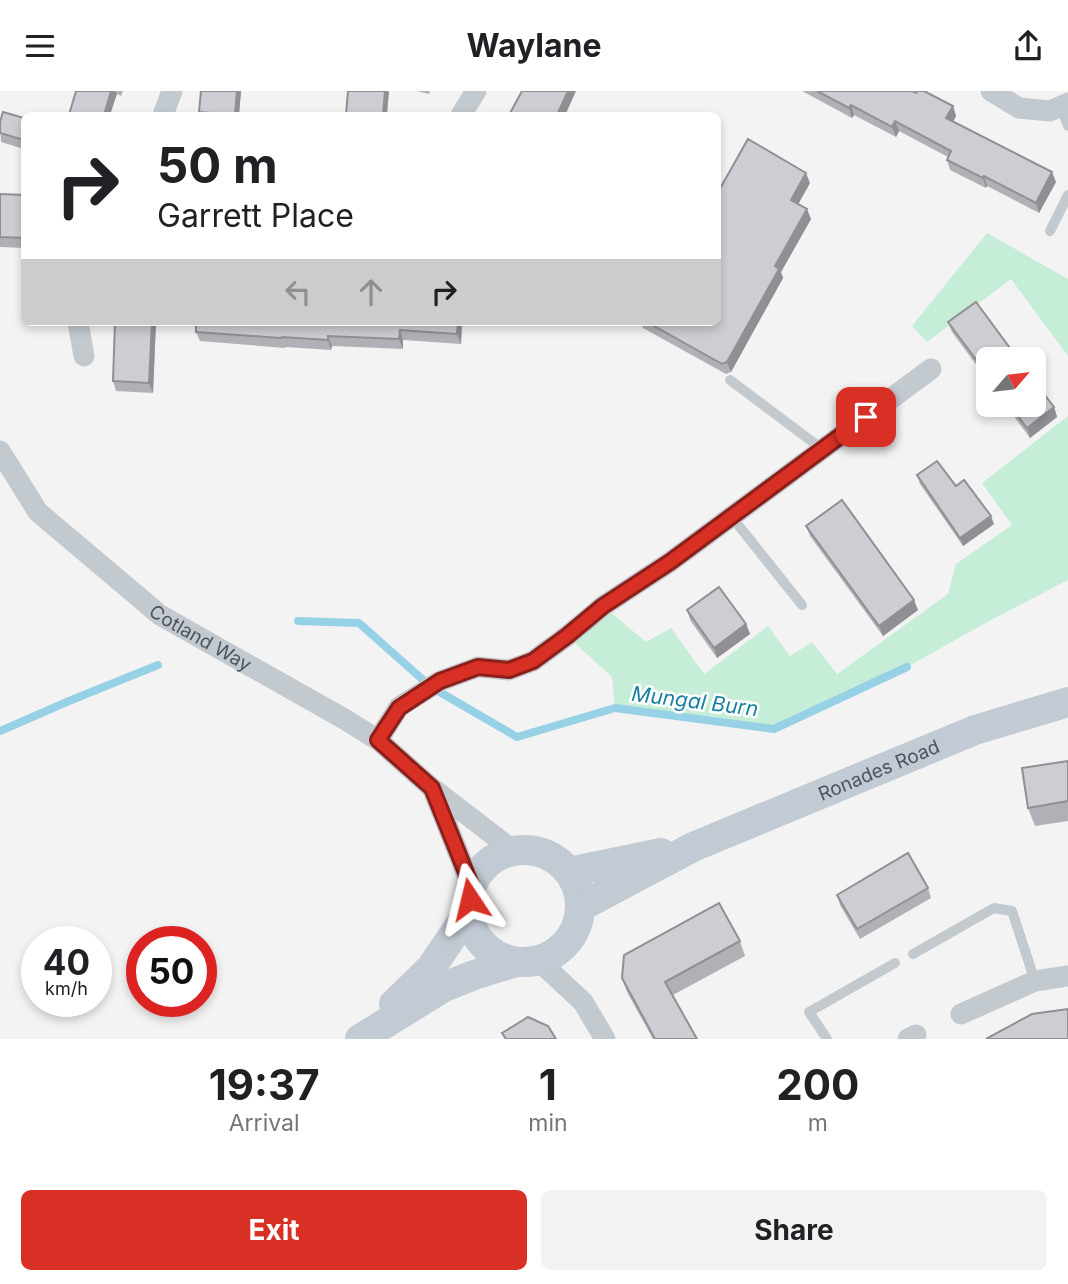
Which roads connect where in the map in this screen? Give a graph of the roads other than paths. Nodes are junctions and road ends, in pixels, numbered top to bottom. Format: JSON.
{"nodes":[{"id":1,"x":172,"y":91,"type":"edge"},
{"id":2,"x":476,"y":91,"type":"edge"},
{"id":3,"x":991,"y":91,"type":"edge"},
{"id":4,"x":164,"y":112,"type":"edge"},
{"id":5,"x":463,"y":112,"type":"edge"},
{"id":6,"x":1065,"y":112,"type":"edge"},
{"id":7,"x":1068,"y":195,"type":"edge"},
{"id":8,"x":1050,"y":231,"type":"dead end"},
{"id":9,"x":79,"y":326,"type":"edge"},
{"id":10,"x":83,"y":356,"type":"dead end"},
{"id":11,"x":931,"y":369,"type":"dead end"},
{"id":12,"x":730,"y":380,"type":"dead end"},
{"id":13,"x":822,"y":449,"type":"junction"},
{"id":14,"x":0,"y":451,"type":"edge"},
{"id":15,"x":731,"y":516,"type":"junction"},
{"id":16,"x":802,"y":605,"type":"dead end"},
{"id":17,"x":1068,"y":702,"type":"edge"},
{"id":18,"x":378,"y":740,"type":"junction"},
{"id":19,"x":432,"y":788,"type":"junction"},
{"id":20,"x":693,"y":847,"type":"junction"},
{"id":21,"x":514,"y":851,"type":"junction"},
{"id":22,"x":569,"y":872,"type":"junction"},
{"id":23,"x":470,"y":899,"type":"junction"},
{"id":24,"x":580,"y":907,"type":"junction"},
{"id":25,"x":913,"y":954,"type":"dead end"},
{"id":26,"x":527,"y":962,"type":"junction"},
{"id":27,"x":895,"y":963,"type":"dead end"},
{"id":28,"x":1068,"y":976,"type":"edge"},
{"id":29,"x":1035,"y":981,"type":"junction"},
{"id":30,"x":961,"y":1014,"type":"dead end"},
{"id":31,"x":360,"y":1039,"type":"edge"},
{"id":32,"x":605,"y":1039,"type":"edge"},
{"id":33,"x":827,"y":1039,"type":"edge"}],
"edges":[{"from":1,"to":4,"type":"street"},
{"from":2,"to":5,"type":"street"},
{"from":3,"to":6,"type":"street"},
{"from":7,"to":8,"type":"lane"},
{"from":9,"to":10,"type":"street"},
{"from":11,"to":13,"type":"street"},
{"from":12,"to":13,"type":"lane"},
{"from":13,"to":15,"type":"street"},
{"from":14,"to":18,"type":"street","name":"Cotland Way"},
{"from":15,"to":16,"type":"lane"},
{"from":15,"to":18,"type":"street"},
{"from":17,"to":20,"type":"main road","name":"Ronades Road"},
{"from":18,"to":19,"type":"street","name":"Cotland Way"},
{"from":19,"to":21,"type":"street","name":"Cotland Way"},
{"from":19,"to":23,"type":"street","name":"Cotland Way"},
{"from":20,"to":22,"type":"main road","name":"Ronades Road"},
{"from":20,"to":24,"type":"main road","name":"Ronades Road"},
{"from":21,"to":22,"type":"main road"},
{"from":21,"to":23,"type":"main road"},
{"from":22,"to":24,"type":"main road"},
{"from":23,"to":26,"type":"main road"},
{"from":23,"to":31,"type":"main road"},
{"from":24,"to":26,"type":"main road"},
{"from":25,"to":29,"type":"lane"},
{"from":26,"to":31,"type":"main road"},
{"from":26,"to":32,"type":"street"},
{"from":27,"to":33,"type":"lane"},
{"from":28,"to":29,"type":"street"},
{"from":29,"to":30,"type":"street"}]}
